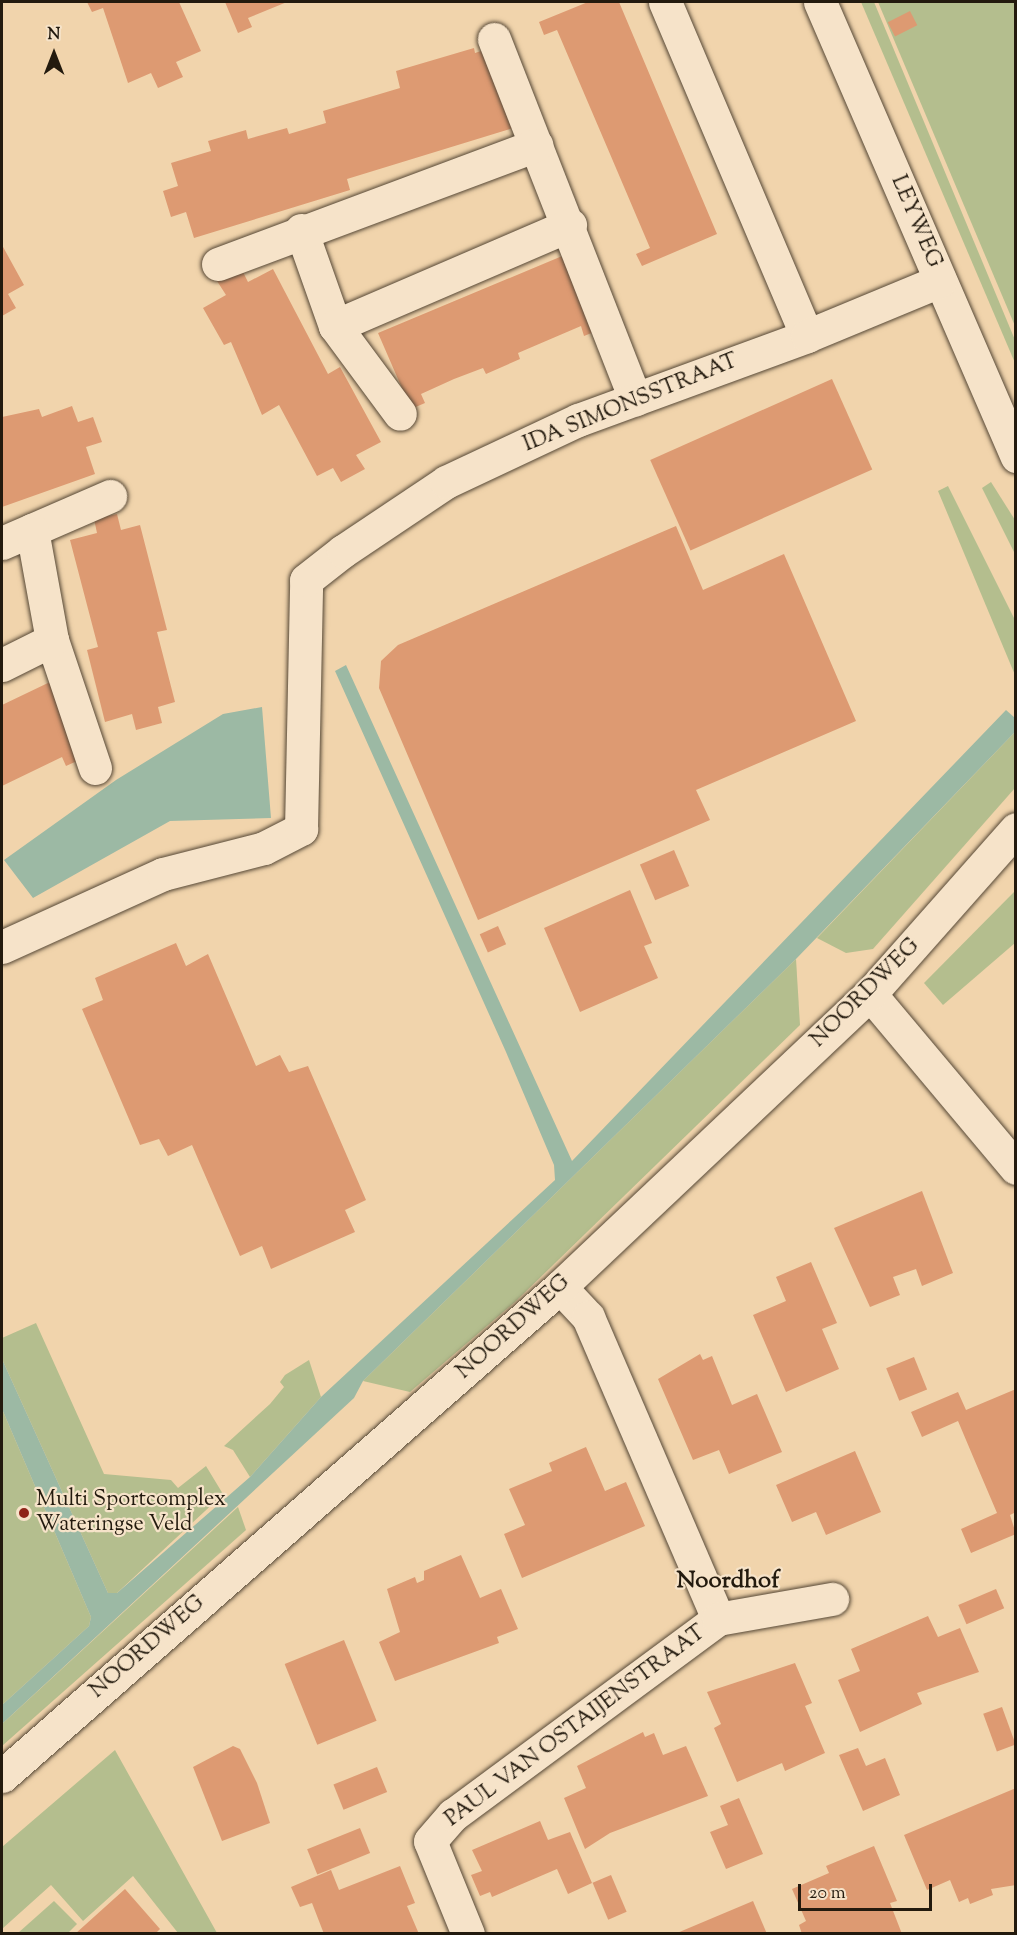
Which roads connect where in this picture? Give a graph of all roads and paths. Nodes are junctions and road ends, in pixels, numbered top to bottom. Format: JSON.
{"nodes":[{"id":1,"x":665,"y":2,"type":"edge"},
{"id":2,"x":820,"y":2,"type":"edge"},
{"id":3,"x":494,"y":39,"type":"dead end"},
{"id":4,"x":537,"y":145,"type":"junction"},
{"id":5,"x":570,"y":225,"type":"junction"},
{"id":6,"x":301,"y":230,"type":"junction"},
{"id":7,"x":218,"y":264,"type":"dead end"},
{"id":8,"x":940,"y":281,"type":"junction"},
{"id":9,"x":335,"y":326,"type":"junction"},
{"id":10,"x":807,"y":336,"type":"junction"},
{"id":11,"x":635,"y":399,"type":"junction"},
{"id":12,"x":400,"y":414,"type":"dead end"},
{"id":13,"x":1014,"y":449,"type":"edge"},
{"id":14,"x":110,"y":496,"type":"dead end"},
{"id":15,"x":32,"y":530,"type":"junction"},
{"id":16,"x":2,"y":543,"type":"edge"},
{"id":17,"x":52,"y":639,"type":"junction"},
{"id":18,"x":2,"y":665,"type":"edge"},
{"id":19,"x":95,"y":768,"type":"dead end"},
{"id":20,"x":1010,"y":841,"type":"edge"},
{"id":21,"x":6,"y":939,"type":"edge"},
{"id":22,"x":870,"y":994,"type":"junction"},
{"id":23,"x":1016,"y":1168,"type":"edge"},
{"id":24,"x":560,"y":1287,"type":"junction"},
{"id":25,"x":832,"y":1599,"type":"dead end"},
{"id":26,"x":718,"y":1619,"type":"junction"},
{"id":27,"x":2,"y":1776,"type":"edge"},
{"id":28,"x":468,"y":1934,"type":"edge"}],
"edges":[{"from":1,"to":10,"type":"street"},
{"from":2,"to":8,"type":"street","name":"LEYWEG"},
{"from":3,"to":4,"type":"street"},
{"from":4,"to":5,"type":"street"},
{"from":4,"to":6,"type":"street"},
{"from":5,"to":9,"type":"street"},
{"from":5,"to":11,"type":"street"},
{"from":6,"to":7,"type":"street"},
{"from":6,"to":9,"type":"street"},
{"from":8,"to":10,"type":"street","name":"IDA SIMONSSTRAAT"},
{"from":8,"to":13,"type":"street","name":"LEYWEG"},
{"from":9,"to":12,"type":"street"},
{"from":10,"to":11,"type":"street","name":"IDA SIMONSSTRAAT"},
{"from":11,"to":21,"type":"street","name":"IDA SIMONSSTRAAT"},
{"from":14,"to":15,"type":"street"},
{"from":15,"to":16,"type":"street"},
{"from":15,"to":17,"type":"street"},
{"from":17,"to":18,"type":"street"},
{"from":17,"to":19,"type":"street"},
{"from":20,"to":22,"type":"street","name":"NOORDWEG"},
{"from":22,"to":23,"type":"street"},
{"from":22,"to":24,"type":"street","name":"NOORDWEG"},
{"from":24,"to":26,"type":"street","name":"PAUL VAN OSTAIJENSTRAAT"},
{"from":24,"to":27,"type":"street","name":"NOORDWEG"},
{"from":25,"to":26,"type":"street","name":"PAUL VAN OSTAIJENSTRAAT"},
{"from":26,"to":28,"type":"street","name":"PAUL VAN OSTAIJENSTRAAT"}]}
